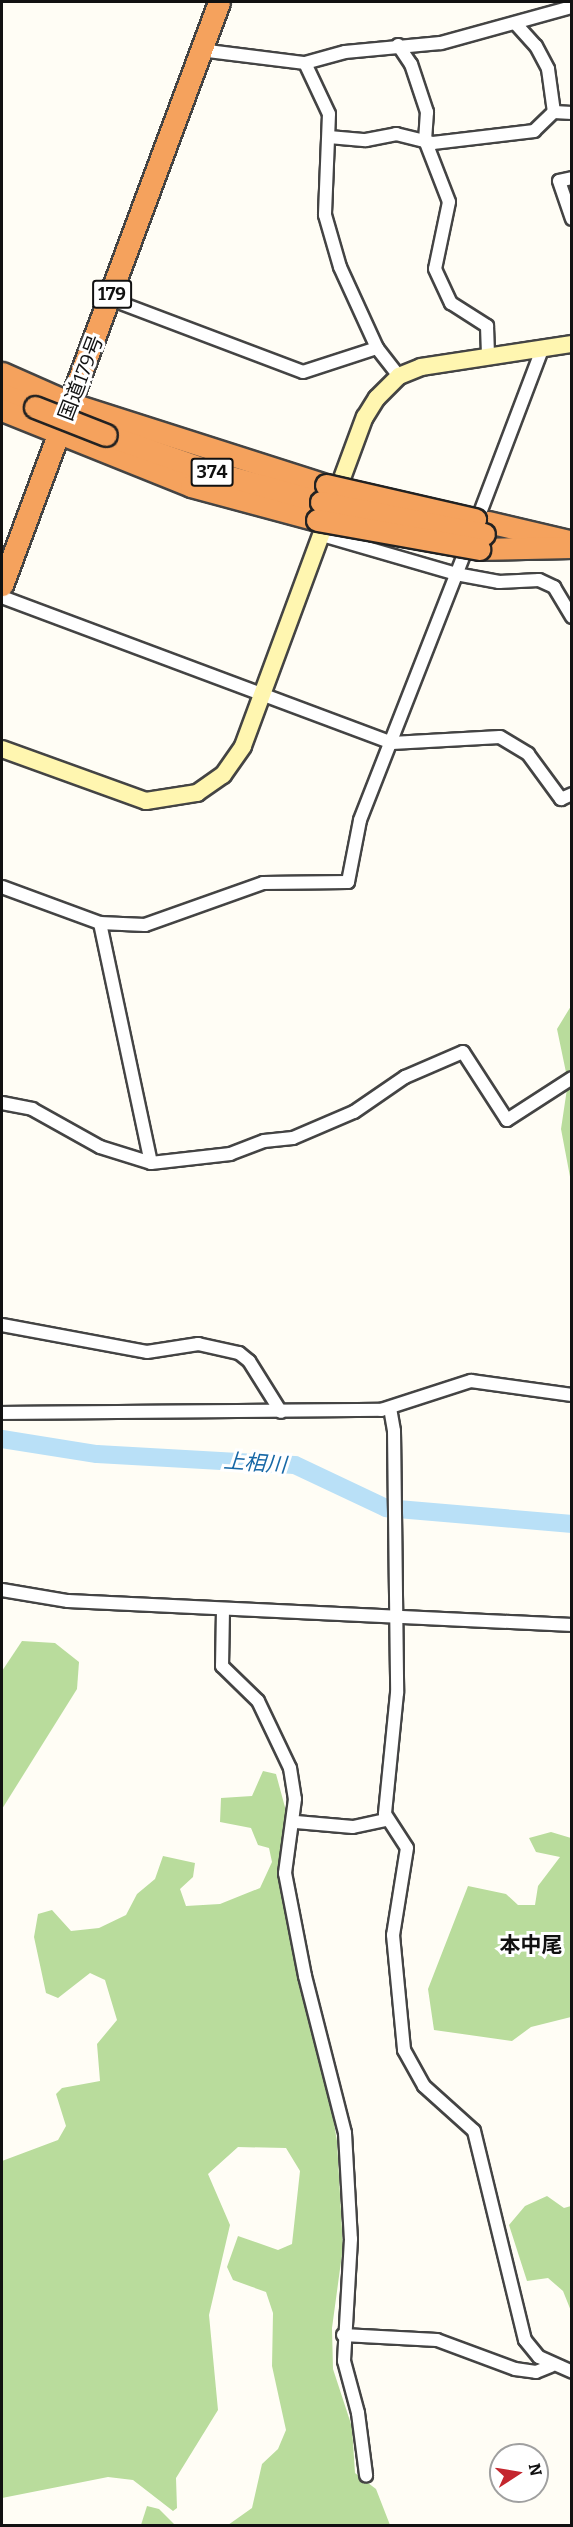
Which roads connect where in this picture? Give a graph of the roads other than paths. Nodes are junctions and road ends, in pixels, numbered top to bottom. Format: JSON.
{"nodes":[{"id":1,"x":219,"y":2,"type":"edge"},
{"id":2,"x":572,"y":7,"type":"edge"},
{"id":3,"x":514,"y":23,"type":"junction"},
{"id":4,"x":398,"y":45,"type":"junction"},
{"id":5,"x":200,"y":50,"type":"junction"},
{"id":6,"x":305,"y":63,"type":"junction"},
{"id":7,"x":554,"y":112,"type":"junction"},
{"id":8,"x":572,"y":113,"type":"edge"},
{"id":9,"x":329,"y":137,"type":"junction"},
{"id":10,"x":425,"y":140,"type":"junction"},
{"id":11,"x":572,"y":178,"type":"edge"},
{"id":12,"x":572,"y":219,"type":"edge"},
{"id":13,"x":110,"y":299,"type":"junction"},
{"id":14,"x":572,"y":344,"type":"edge"},
{"id":15,"x":543,"y":347,"type":"junction"},
{"id":16,"x":377,"y":348,"type":"junction"},
{"id":17,"x":488,"y":355,"type":"junction"},
{"id":18,"x":2,"y":373,"type":"edge"},
{"id":19,"x":399,"y":376,"type":"junction"},
{"id":20,"x":2,"y":394,"type":"edge"},
{"id":21,"x":72,"y":404,"type":"junction"},
{"id":22,"x":2,"y":410,"type":"edge"},
{"id":23,"x":59,"y":434,"type":"junction"},
{"id":24,"x":326,"y":505,"type":"junction"},
{"id":25,"x":483,"y":529,"type":"junction"},
{"id":26,"x":572,"y":544,"type":"edge"},
{"id":27,"x":456,"y":574,"type":"junction"},
{"id":28,"x":2,"y":585,"type":"edge"},
{"id":29,"x":2,"y":597,"type":"edge"},
{"id":30,"x":572,"y":617,"type":"edge"},
{"id":31,"x":263,"y":695,"type":"junction"},
{"id":32,"x":392,"y":743,"type":"junction"},
{"id":33,"x":2,"y":749,"type":"edge"},
{"id":34,"x":572,"y":794,"type":"edge"},
{"id":35,"x":2,"y":886,"type":"edge"},
{"id":36,"x":100,"y":923,"type":"junction"},
{"id":37,"x":572,"y":1078,"type":"edge"},
{"id":38,"x":2,"y":1103,"type":"edge"},
{"id":39,"x":151,"y":1163,"type":"junction"},
{"id":40,"x":2,"y":1324,"type":"edge"},
{"id":41,"x":572,"y":1395,"type":"edge"},
{"id":42,"x":390,"y":1408,"type":"junction"},
{"id":43,"x":282,"y":1412,"type":"junction"},
{"id":44,"x":2,"y":1413,"type":"edge"},
{"id":45,"x":2,"y":1590,"type":"edge"},
{"id":46,"x":223,"y":1610,"type":"junction"},
{"id":47,"x":396,"y":1620,"type":"junction"},
{"id":48,"x":572,"y":1624,"type":"edge"},
{"id":49,"x":387,"y":1820,"type":"junction"},
{"id":50,"x":296,"y":1822,"type":"junction"},
{"id":51,"x":343,"y":2336,"type":"junction"},
{"id":52,"x":551,"y":2366,"type":"junction"},
{"id":53,"x":572,"y":2372,"type":"edge"},
{"id":54,"x":366,"y":2475,"type":"dead end"}],
"edges":[{"from":1,"to":5,"type":"highway","name":"国道179号","number":"179"},
{"from":2,"to":3,"type":"street"},
{"from":3,"to":4,"type":"street"},
{"from":3,"to":7,"type":"street"},
{"from":4,"to":6,"type":"street"},
{"from":4,"to":10,"type":"street"},
{"from":5,"to":6,"type":"street"},
{"from":5,"to":13,"type":"highway","name":"国道179号","number":"179"},
{"from":6,"to":9,"type":"street"},
{"from":7,"to":8,"type":"street"},
{"from":7,"to":10,"type":"street"},
{"from":9,"to":10,"type":"street"},
{"from":9,"to":16,"type":"street"},
{"from":10,"to":17,"type":"street"},
{"from":11,"to":12,"type":"street"},
{"from":13,"to":16,"type":"street"},
{"from":13,"to":21,"type":"highway","name":"国道179号","number":"179"},
{"from":14,"to":15,"type":"street"},
{"from":15,"to":17,"type":"street"},
{"from":15,"to":25,"type":"street"},
{"from":16,"to":19,"type":"street"},
{"from":17,"to":19,"type":"street"},
{"from":18,"to":21,"type":"highway"},
{"from":19,"to":24,"type":"street"},
{"from":20,"to":24,"type":"highway","number":"374","bridge":true},
{"from":21,"to":23,"type":"highway","name":"国道179号","number":"179"},
{"from":21,"to":24,"type":"highway"},
{"from":22,"to":23,"type":"highway"},
{"from":23,"to":24,"type":"highway"},
{"from":23,"to":28,"type":"highway","name":"国道179号","number":"179"},
{"from":24,"to":25,"type":"highway","number":"374","bridge":true},
{"from":24,"to":25,"type":"street"},
{"from":24,"to":27,"type":"street"},
{"from":24,"to":31,"type":"street"},
{"from":25,"to":26,"type":"highway","number":"374"},
{"from":25,"to":27,"type":"street"},
{"from":27,"to":30,"type":"street"},
{"from":27,"to":32,"type":"street"},
{"from":29,"to":31,"type":"street"},
{"from":31,"to":32,"type":"street"},
{"from":31,"to":33,"type":"street"},
{"from":32,"to":34,"type":"street"},
{"from":32,"to":36,"type":"street"},
{"from":35,"to":36,"type":"street"},
{"from":36,"to":39,"type":"street"},
{"from":37,"to":39,"type":"street"},
{"from":38,"to":39,"type":"street"},
{"from":40,"to":43,"type":"street"},
{"from":41,"to":42,"type":"street"},
{"from":42,"to":43,"type":"street"},
{"from":42,"to":47,"type":"street"},
{"from":43,"to":44,"type":"street"},
{"from":45,"to":46,"type":"street"},
{"from":46,"to":47,"type":"street"},
{"from":46,"to":50,"type":"street"},
{"from":47,"to":48,"type":"street"},
{"from":47,"to":49,"type":"street"},
{"from":49,"to":50,"type":"street"},
{"from":49,"to":52,"type":"street"},
{"from":50,"to":51,"type":"street"},
{"from":51,"to":52,"type":"street"},
{"from":51,"to":54,"type":"street"},
{"from":52,"to":53,"type":"street"}]}
